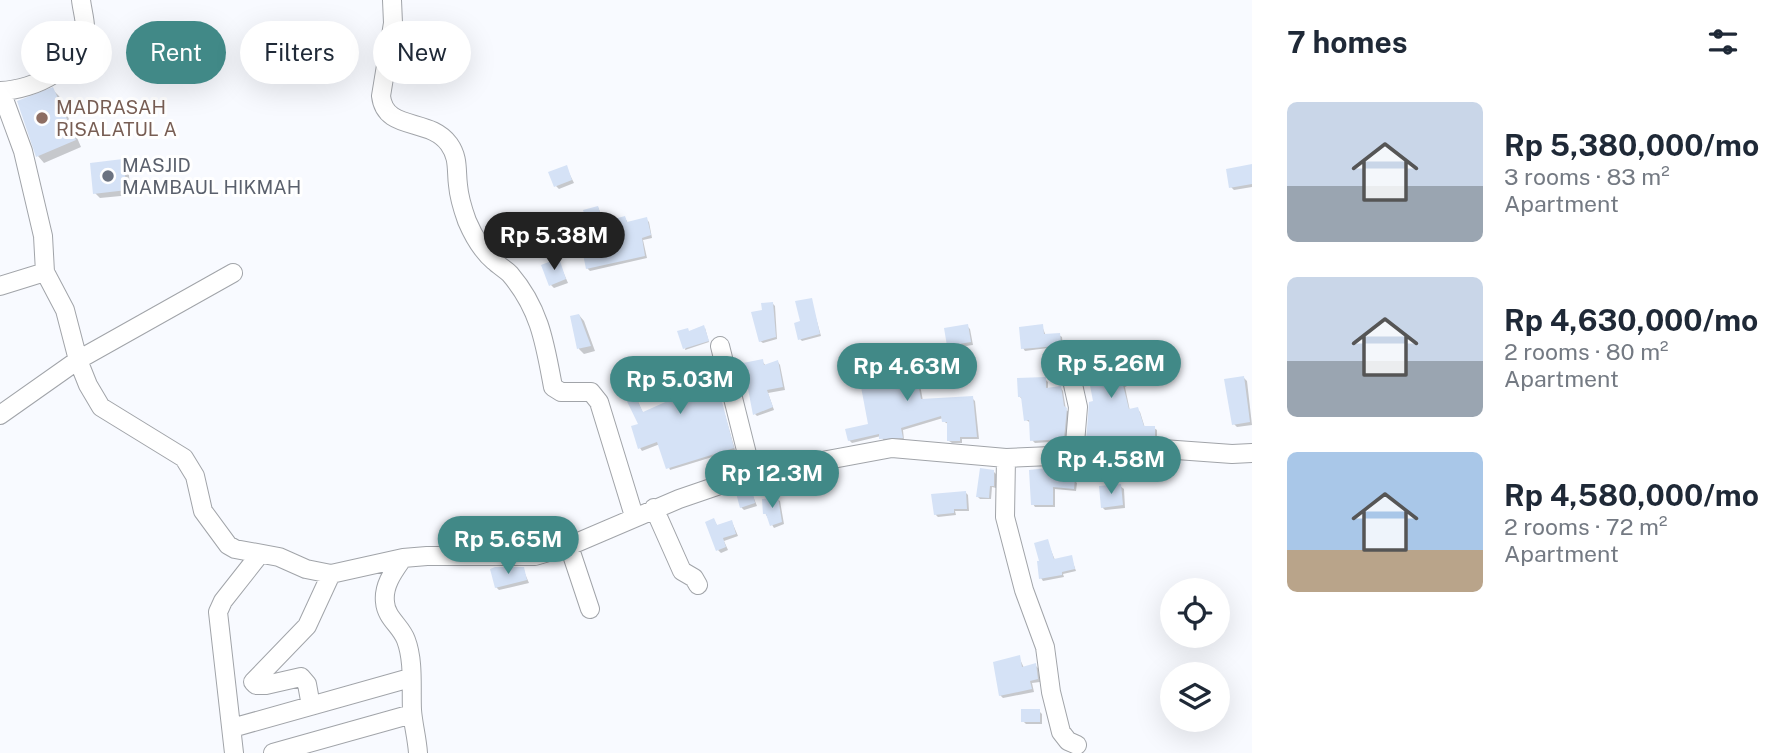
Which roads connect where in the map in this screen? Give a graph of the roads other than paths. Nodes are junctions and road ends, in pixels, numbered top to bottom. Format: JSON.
{"nodes":[{"id":1,"x":81,"y":0,"type":"edge"},
{"id":2,"x":392,"y":0,"type":"edge"},
{"id":3,"x":1,"y":91,"type":"edge"},
{"id":4,"x":45,"y":272,"type":"junction"},
{"id":5,"x":233,"y":273,"type":"dead end"},
{"id":6,"x":0,"y":286,"type":"edge"},
{"id":7,"x":720,"y":346,"type":"dead end"},
{"id":8,"x":1066,"y":353,"type":"dead end"},
{"id":9,"x":78,"y":360,"type":"junction"},
{"id":10,"x":0,"y":415,"type":"edge"},
{"id":11,"x":1252,"y":453,"type":"edge"},
{"id":12,"x":1074,"y":455,"type":"junction"},
{"id":13,"x":1006,"y":458,"type":"junction"},
{"id":14,"x":752,"y":474,"type":"junction"},
{"id":15,"x":654,"y":508,"type":"junction"},
{"id":16,"x":634,"y":516,"type":"junction"},
{"id":17,"x":569,"y":546,"type":"junction"},
{"id":18,"x":260,"y":554,"type":"junction"},
{"id":19,"x":403,"y":558,"type":"junction"},
{"id":20,"x":331,"y":573,"type":"junction"},
{"id":21,"x":698,"y":585,"type":"dead end"},
{"id":22,"x":590,"y":609,"type":"dead end"},
{"id":23,"x":410,"y":678,"type":"junction"},
{"id":24,"x":311,"y":706,"type":"junction"},
{"id":25,"x":412,"y":714,"type":"junction"},
{"id":26,"x":232,"y":728,"type":"junction"},
{"id":27,"x":1077,"y":745,"type":"dead end"},
{"id":28,"x":234,"y":753,"type":"edge"},
{"id":29,"x":273,"y":753,"type":"edge"},
{"id":30,"x":418,"y":753,"type":"edge"}],
"edges":[{"from":1,"to":3,"type":"street"},
{"from":2,"to":16,"type":"street"},
{"from":3,"to":4,"type":"street"},
{"from":4,"to":6,"type":"street"},
{"from":4,"to":9,"type":"street"},
{"from":5,"to":9,"type":"street"},
{"from":7,"to":14,"type":"street"},
{"from":8,"to":12,"type":"street"},
{"from":9,"to":10,"type":"street"},
{"from":9,"to":18,"type":"street"},
{"from":11,"to":12,"type":"street"},
{"from":12,"to":13,"type":"street"},
{"from":13,"to":14,"type":"street"},
{"from":13,"to":27,"type":"street"},
{"from":14,"to":15,"type":"street"},
{"from":15,"to":16,"type":"street"},
{"from":15,"to":21,"type":"street"},
{"from":16,"to":17,"type":"street"},
{"from":17,"to":19,"type":"street"},
{"from":17,"to":22,"type":"street"},
{"from":18,"to":20,"type":"street"},
{"from":18,"to":26,"type":"street"},
{"from":19,"to":20,"type":"street"},
{"from":19,"to":23,"type":"street"},
{"from":20,"to":24,"type":"street"},
{"from":23,"to":24,"type":"street"},
{"from":23,"to":25,"type":"street"},
{"from":24,"to":26,"type":"street"},
{"from":25,"to":29,"type":"street"},
{"from":25,"to":30,"type":"street"},
{"from":26,"to":28,"type":"street"}]}
